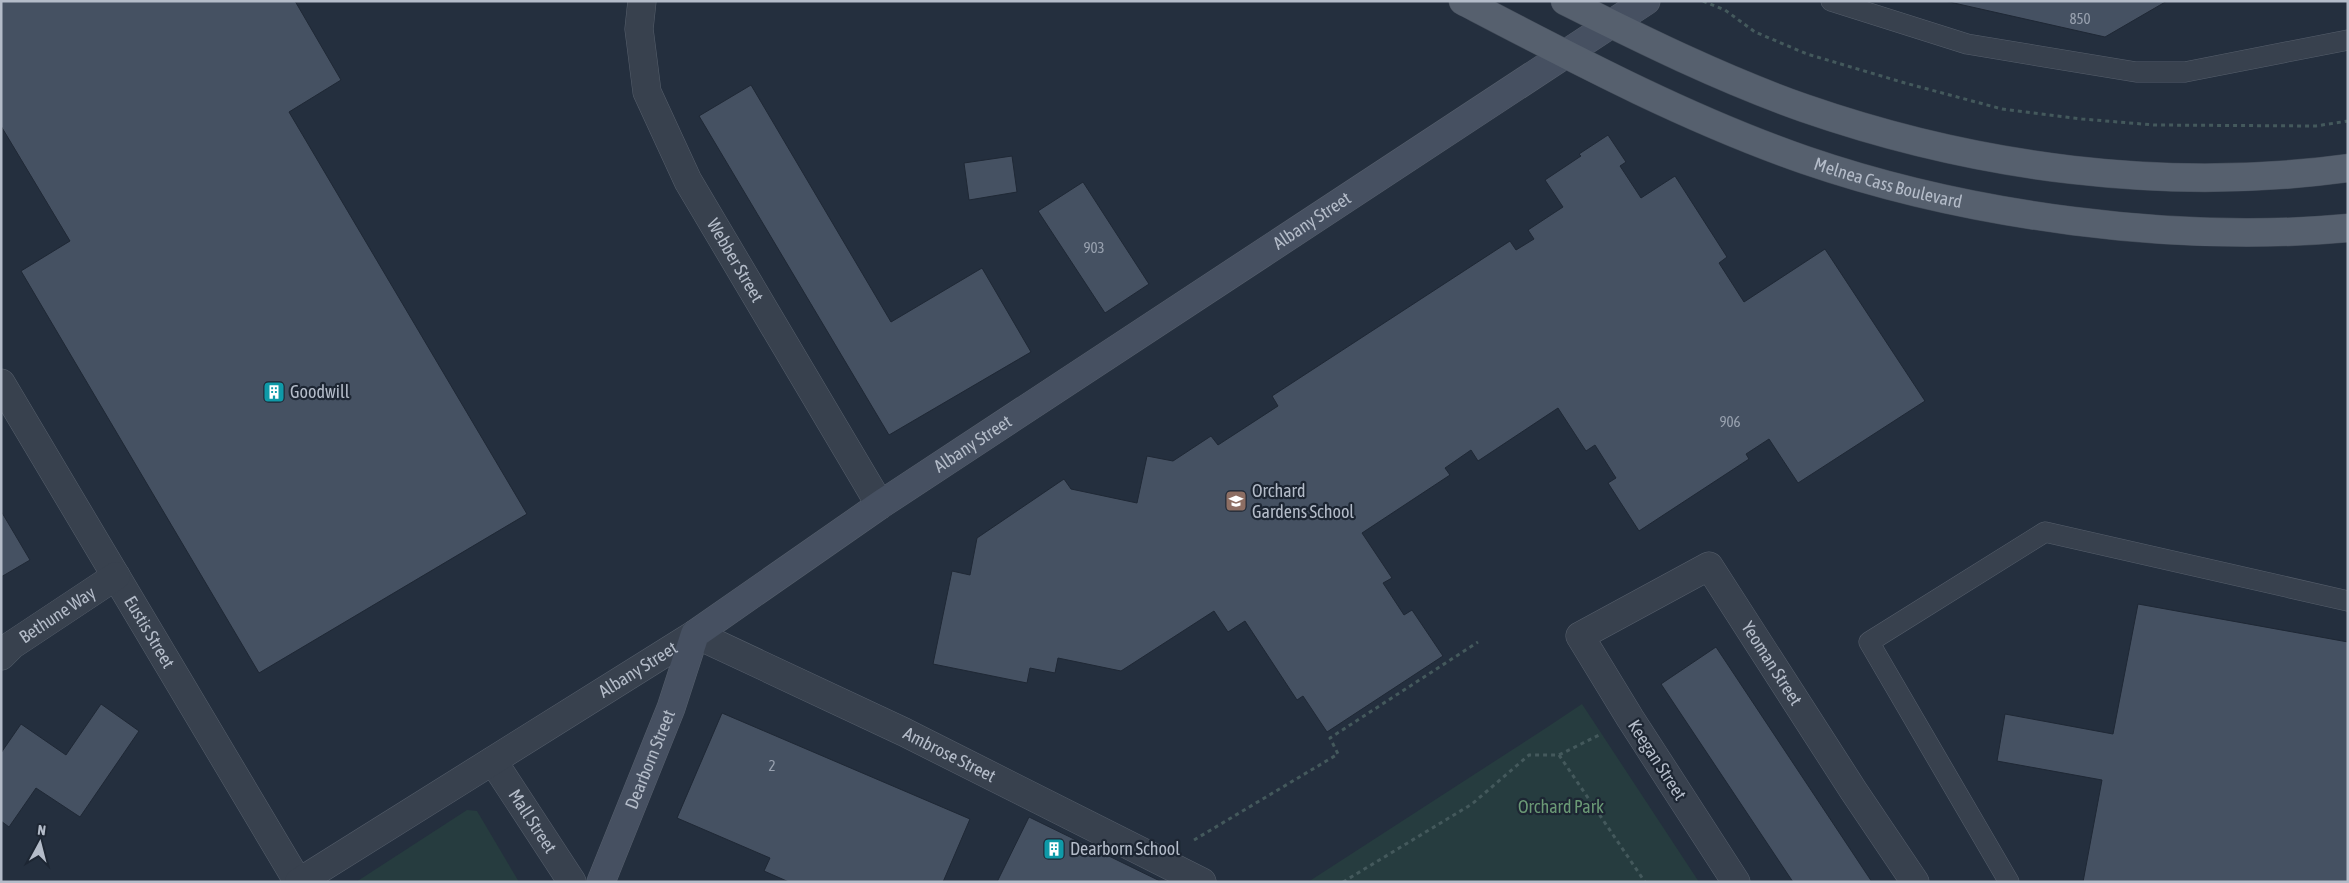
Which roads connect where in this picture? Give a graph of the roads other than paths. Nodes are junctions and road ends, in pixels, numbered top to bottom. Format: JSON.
{"nodes":[{"id":1,"x":642,"y":1,"type":"edge"},
{"id":2,"x":1463,"y":1,"type":"edge"},
{"id":3,"x":1565,"y":1,"type":"edge"},
{"id":4,"x":1646,"y":1,"type":"edge"},
{"id":5,"x":1831,"y":1,"type":"edge"},
{"id":6,"x":1610,"y":24,"type":"junction"},
{"id":7,"x":2348,"y":40,"type":"edge"},
{"id":8,"x":1566,"y":53,"type":"junction"},
{"id":9,"x":2348,"y":168,"type":"edge"},
{"id":10,"x":2348,"y":228,"type":"edge"},
{"id":11,"x":1,"y":382,"type":"edge"},
{"id":12,"x":880,"y":504,"type":"junction"},
{"id":13,"x":116,"y":576,"type":"junction"},
{"id":14,"x":2348,"y":601,"type":"edge"},
{"id":15,"x":695,"y":634,"type":"junction"},
{"id":16,"x":1580,"y":636,"type":"joint"},
{"id":17,"x":1,"y":656,"type":"edge"},
{"id":18,"x":493,"y":761,"type":"junction"},
{"id":19,"x":299,"y":882,"type":"edge"},
{"id":20,"x":572,"y":882,"type":"edge"},
{"id":21,"x":601,"y":882,"type":"edge"},
{"id":22,"x":1202,"y":882,"type":"edge"},
{"id":23,"x":1736,"y":882,"type":"edge"},
{"id":24,"x":1915,"y":882,"type":"edge"},
{"id":25,"x":2009,"y":882,"type":"edge"}],
"edges":[{"from":1,"to":12,"type":"street","name":"Webber Street"},
{"from":2,"to":8,"type":"main road","name":"Melnea Cass Boulevard"},
{"from":3,"to":6,"type":"main road"},
{"from":4,"to":6,"type":"main road","name":"Albany Street"},
{"from":5,"to":7,"type":"lane"},
{"from":6,"to":8,"type":"main road","name":"Albany Street"},
{"from":6,"to":9,"type":"main road"},
{"from":8,"to":10,"type":"main road","name":"Melnea Cass Boulevard"},
{"from":8,"to":12,"type":"main road","name":"Albany Street"},
{"from":11,"to":13,"type":"street","name":"Eustis Street"},
{"from":12,"to":15,"type":"main road","name":"Albany Street"},
{"from":13,"to":17,"type":"street","name":"Bethune Way"},
{"from":13,"to":19,"type":"street","name":"Eustis Street"},
{"from":14,"to":25,"type":"lane"},
{"from":15,"to":18,"type":"street","name":"Albany Street"},
{"from":15,"to":21,"type":"main road","name":"Dearborn Street"},
{"from":15,"to":22,"type":"street","name":"Ambrose Street"},
{"from":16,"to":23,"type":"street","name":"Keegan Street"},
{"from":16,"to":24,"type":"street","name":"Yeoman Street"},
{"from":18,"to":19,"type":"street","name":"Albany Street"},
{"from":18,"to":20,"type":"street","name":"Mall Street"}]}
